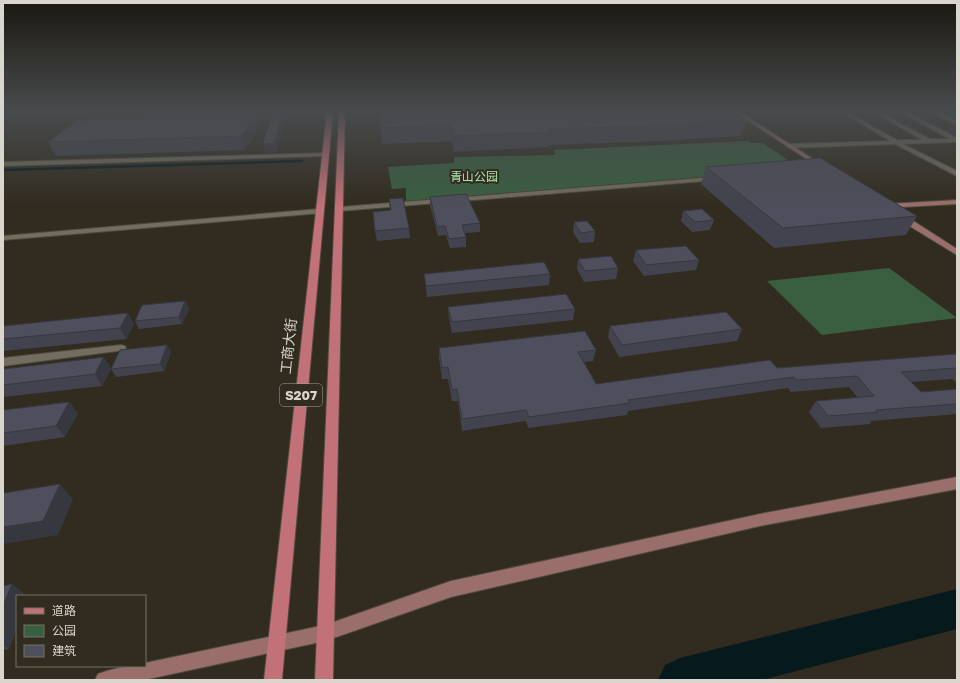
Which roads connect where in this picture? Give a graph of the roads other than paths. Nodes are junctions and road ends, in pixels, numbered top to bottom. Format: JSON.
{"nodes":[{"id":1,"x":327,"y":143,"type":"edge"},
{"id":2,"x":341,"y":143,"type":"edge"},
{"id":3,"x":784,"y":143,"type":"edge"},
{"id":4,"x":873,"y":143,"type":"edge"},
{"id":5,"x":898,"y":143,"type":"edge"},
{"id":6,"x":789,"y":146,"type":"junction"},
{"id":7,"x":326,"y":154,"type":"junction"},
{"id":8,"x":3,"y":164,"type":"edge"},
{"id":9,"x":811,"y":171,"type":"edge"},
{"id":10,"x":957,"y":174,"type":"edge"},
{"id":11,"x":725,"y":178,"type":"edge"},
{"id":12,"x":957,"y":202,"type":"edge"},
{"id":13,"x":340,"y":209,"type":"junction"},
{"id":14,"x":319,"y":211,"type":"junction"},
{"id":15,"x":3,"y":238,"type":"edge"},
{"id":16,"x":957,"y":253,"type":"edge"},
{"id":17,"x":121,"y":348,"type":"edge"},
{"id":18,"x":3,"y":362,"type":"edge"},
{"id":19,"x":957,"y":483,"type":"edge"},
{"id":20,"x":325,"y":633,"type":"junction"},
{"id":21,"x":277,"y":644,"type":"junction"},
{"id":22,"x":324,"y":675,"type":"edge"},
{"id":23,"x":104,"y":680,"type":"edge"},
{"id":24,"x":273,"y":680,"type":"edge"}],
"edges":[{"from":1,"to":7,"type":"main road","name":"工商大街","number":"S207"},
{"from":2,"to":13,"type":"main road","number":"S207"},
{"from":3,"to":6,"type":"street"},
{"from":4,"to":6,"type":"street"},
{"from":5,"to":10,"type":"street"},
{"from":6,"to":9,"type":"street"},
{"from":7,"to":8,"type":"street"},
{"from":7,"to":14,"type":"main road","name":"工商大街","number":"S207"},
{"from":11,"to":13,"type":"street"},
{"from":12,"to":16,"type":"street"},
{"from":13,"to":20,"type":"main road","number":"S207"},
{"from":14,"to":15,"type":"street"},
{"from":14,"to":21,"type":"main road","name":"工商大街","number":"S207"},
{"from":17,"to":18,"type":"street"},
{"from":19,"to":20,"type":"street"},
{"from":20,"to":21,"type":"street"},
{"from":20,"to":22,"type":"main road","number":"S207"},
{"from":21,"to":23,"type":"street"},
{"from":21,"to":24,"type":"main road","name":"工商大街","number":"S207"}]}
